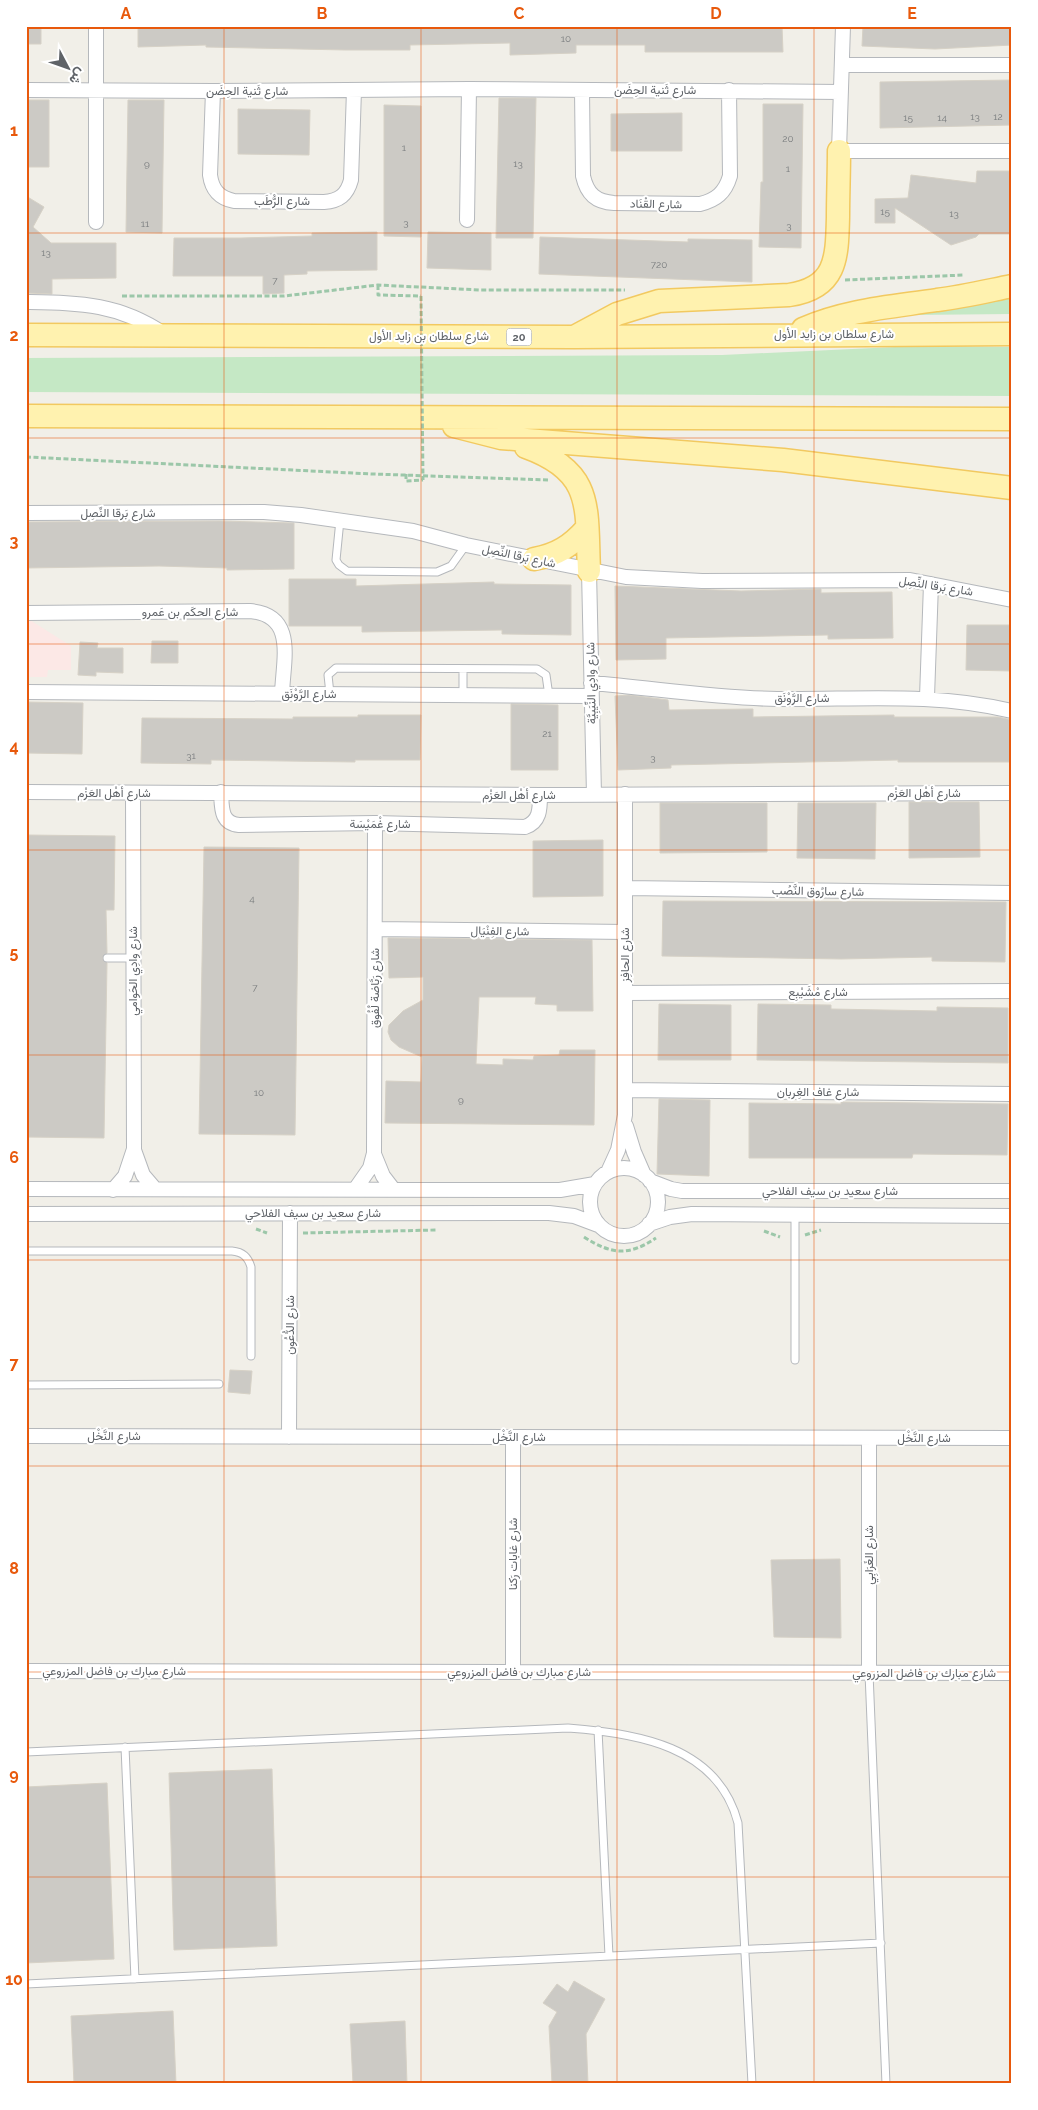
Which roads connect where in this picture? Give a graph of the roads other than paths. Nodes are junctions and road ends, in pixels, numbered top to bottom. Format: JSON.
{"nodes":[{"id":1,"x":96,"y":26,"type":"edge"},
{"id":2,"x":843,"y":26,"type":"edge"},
{"id":3,"x":843,"y":65,"type":"junction"},
{"id":4,"x":1012,"y":65,"type":"edge"},
{"id":5,"x":468,"y":89,"type":"junction"},
{"id":6,"x":26,"y":90,"type":"edge"},
{"id":7,"x":96,"y":90,"type":"junction"},
{"id":8,"x":354,"y":90,"type":"junction"},
{"id":9,"x":582,"y":90,"type":"junction"},
{"id":10,"x":729,"y":90,"type":"junction"},
{"id":11,"x":213,"y":91,"type":"junction"},
{"id":12,"x":841,"y":92,"type":"junction"},
{"id":13,"x":839,"y":151,"type":"junction"},
{"id":14,"x":1012,"y":151,"type":"edge"},
{"id":15,"x":467,"y":220,"type":"dead end"},
{"id":16,"x":96,"y":222,"type":"dead end"},
{"id":17,"x":1012,"y":286,"type":"edge"},
{"id":18,"x":26,"y":302,"type":"edge"},
{"id":19,"x":165,"y":334,"type":"junction"},
{"id":20,"x":791,"y":334,"type":"junction"},
{"id":21,"x":1012,"y":334,"type":"edge"},
{"id":22,"x":26,"y":335,"type":"edge"},
{"id":23,"x":574,"y":337,"type":"junction"},
{"id":24,"x":26,"y":416,"type":"edge"},
{"id":25,"x":422,"y":417,"type":"junction"},
{"id":26,"x":1012,"y":418,"type":"edge"},
{"id":27,"x":501,"y":438,"type":"junction"},
{"id":28,"x":1012,"y":488,"type":"edge"},
{"id":29,"x":26,"y":513,"type":"edge"},
{"id":30,"x":340,"y":520,"type":"junction"},
{"id":31,"x":587,"y":528,"type":"junction"},
{"id":32,"x":466,"y":545,"type":"junction"},
{"id":33,"x":534,"y":559,"type":"junction"},
{"id":34,"x":589,"y":571,"type":"junction"},
{"id":35,"x":931,"y":584,"type":"junction"},
{"id":36,"x":1012,"y":600,"type":"edge"},
{"id":37,"x":26,"y":613,"type":"edge"},
{"id":38,"x":463,"y":669,"type":"junction"},
{"id":39,"x":591,"y":690,"type":"junction"},
{"id":40,"x":26,"y":692,"type":"edge"},
{"id":41,"x":282,"y":694,"type":"junction"},
{"id":42,"x":330,"y":694,"type":"junction"},
{"id":43,"x":463,"y":695,"type":"junction"},
{"id":44,"x":549,"y":696,"type":"junction"},
{"id":45,"x":927,"y":697,"type":"junction"},
{"id":46,"x":1012,"y":711,"type":"edge"},
{"id":47,"x":26,"y":792,"type":"edge"},
{"id":48,"x":222,"y":792,"type":"junction"},
{"id":49,"x":132,"y":793,"type":"junction"},
{"id":50,"x":1012,"y":793,"type":"edge"},
{"id":51,"x":625,"y":794,"type":"junction"},
{"id":52,"x":540,"y":795,"type":"junction"},
{"id":53,"x":594,"y":795,"type":"junction"},
{"id":54,"x":375,"y":823,"type":"junction"},
{"id":55,"x":625,"y":888,"type":"junction"},
{"id":56,"x":1012,"y":893,"type":"edge"},
{"id":57,"x":375,"y":929,"type":"junction"},
{"id":58,"x":625,"y":932,"type":"junction"},
{"id":59,"x":107,"y":958,"type":"dead end"},
{"id":60,"x":133,"y":958,"type":"junction"},
{"id":61,"x":1012,"y":991,"type":"edge"},
{"id":62,"x":625,"y":993,"type":"junction"},
{"id":63,"x":625,"y":1090,"type":"junction"},
{"id":64,"x":1012,"y":1094,"type":"edge"},
{"id":65,"x":625,"y":1116,"type":"junction"},
{"id":66,"x":134,"y":1149,"type":"junction"},
{"id":67,"x":374,"y":1153,"type":"junction"},
{"id":68,"x":608,"y":1172,"type":"junction"},
{"id":69,"x":647,"y":1178,"type":"junction"},
{"id":70,"x":595,"y":1184,"type":"junction"},
{"id":71,"x":28,"y":1187,"type":"edge"},
{"id":72,"x":356,"y":1188,"type":"junction"},
{"id":73,"x":155,"y":1189,"type":"junction"},
{"id":74,"x":393,"y":1189,"type":"junction"},
{"id":75,"x":113,"y":1190,"type":"junction"},
{"id":76,"x":1012,"y":1191,"type":"edge"},
{"id":77,"x":290,"y":1213,"type":"junction"},
{"id":78,"x":26,"y":1214,"type":"edge"},
{"id":79,"x":795,"y":1215,"type":"junction"},
{"id":80,"x":1012,"y":1216,"type":"edge"},
{"id":81,"x":649,"y":1224,"type":"junction"},
{"id":82,"x":598,"y":1225,"type":"junction"},
{"id":83,"x":26,"y":1251,"type":"edge"},
{"id":84,"x":251,"y":1356,"type":"dead end"},
{"id":85,"x":795,"y":1360,"type":"dead end"},
{"id":86,"x":219,"y":1384,"type":"dead end"},
{"id":87,"x":26,"y":1385,"type":"edge"},
{"id":88,"x":26,"y":1436,"type":"edge"},
{"id":89,"x":289,"y":1436,"type":"junction"},
{"id":90,"x":513,"y":1437,"type":"junction"},
{"id":91,"x":869,"y":1438,"type":"junction"},
{"id":92,"x":1012,"y":1438,"type":"edge"},
{"id":93,"x":26,"y":1671,"type":"edge"},
{"id":94,"x":513,"y":1672,"type":"junction"},
{"id":95,"x":869,"y":1673,"type":"junction"},
{"id":96,"x":1012,"y":1673,"type":"edge"},
{"id":97,"x":598,"y":1730,"type":"junction"},
{"id":98,"x":126,"y":1747,"type":"junction"},
{"id":99,"x":26,"y":1752,"type":"edge"},
{"id":100,"x":881,"y":1943,"type":"junction"},
{"id":101,"x":744,"y":1950,"type":"junction"},
{"id":102,"x":609,"y":1956,"type":"junction"},
{"id":103,"x":135,"y":1979,"type":"junction"},
{"id":104,"x":26,"y":1984,"type":"edge"},
{"id":105,"x":752,"y":2084,"type":"edge"},
{"id":106,"x":886,"y":2084,"type":"edge"}],
"edges":[{"from":1,"to":7,"type":"street"},
{"from":2,"to":3,"type":"street"},
{"from":3,"to":4,"type":"street"},
{"from":3,"to":12,"type":"street"},
{"from":5,"to":8,"type":"street","name":"شارع ثَنية الحِضَن"},
{"from":5,"to":9,"type":"street","name":"شارع ثَنية الحِضَن"},
{"from":5,"to":15,"type":"street"},
{"from":6,"to":7,"type":"street","name":"شارع ثَنية الحِضَن"},
{"from":7,"to":11,"type":"street","name":"شارع ثَنية الحِضَن"},
{"from":7,"to":16,"type":"street"},
{"from":8,"to":11,"type":"street","name":"شارع ثَنية الحِضَن"},
{"from":8,"to":11,"type":"street","name":"شارع الرُّطَب"},
{"from":9,"to":10,"type":"street","name":"شارع ثَنية الحِضَن"},
{"from":9,"to":10,"type":"street","name":"شارع القْنَاد"},
{"from":10,"to":12,"type":"street","name":"شارع ثَنية الحِضَن"},
{"from":12,"to":13,"type":"street"},
{"from":13,"to":14,"type":"street"},
{"from":13,"to":23,"type":"main road"},
{"from":17,"to":20,"type":"main road"},
{"from":18,"to":19,"type":"street"},
{"from":19,"to":22,"type":"main road","name":"شارع سلطان بن زايد الأول","number":"20"},
{"from":19,"to":23,"type":"main road","name":"شارع سلطان بن زايد الأول","number":"20"},
{"from":20,"to":21,"type":"main road","name":"شارع سلطان بن زايد الأول","number":"20"},
{"from":20,"to":23,"type":"main road","name":"شارع سلطان بن زايد الأول","number":"20"},
{"from":24,"to":25,"type":"main road"},
{"from":25,"to":26,"type":"main road"},
{"from":25,"to":27,"type":"main road"},
{"from":27,"to":28,"type":"main road"},
{"from":27,"to":31,"type":"main road"},
{"from":29,"to":30,"type":"street","name":"شارع بَرقا النِّصِل"},
{"from":30,"to":32,"type":"street","name":"شارع بَرقا النِّصِل"},
{"from":30,"to":32,"type":"lane"},
{"from":31,"to":33,"type":"main road"},
{"from":31,"to":34,"type":"main road"},
{"from":32,"to":33,"type":"street","name":"شارع بَرقا النِّصِل"},
{"from":33,"to":34,"type":"street","name":"شارع بَرقا النِّصِل"},
{"from":34,"to":35,"type":"street","name":"شارع بَرقا النِّصِل"},
{"from":34,"to":39,"type":"street","name":"شارع وادِي النِّيَبِيَّة"},
{"from":35,"to":36,"type":"street","name":"شارع بَرقا النِّصِل"},
{"from":35,"to":45,"type":"street"},
{"from":37,"to":41,"type":"street","name":"شارع الحكَم بن عَمرو"},
{"from":38,"to":42,"type":"lane"},
{"from":38,"to":43,"type":"lane"},
{"from":38,"to":44,"type":"lane"},
{"from":39,"to":44,"type":"street","name":"شارع الرَّوْنَق"},
{"from":39,"to":45,"type":"street","name":"شارع الرَّوْنَق"},
{"from":39,"to":53,"type":"street","name":"شارع وادِي النِّيَبِيَّة"},
{"from":40,"to":41,"type":"street","name":"شارع الرَّوْنَق"},
{"from":41,"to":42,"type":"street","name":"شارع الرَّوْنَق"},
{"from":42,"to":43,"type":"street","name":"شارع الرَّوْنَق"},
{"from":43,"to":44,"type":"street","name":"شارع الرَّوْنَق"},
{"from":45,"to":46,"type":"street","name":"شارع الرَّوْنَق"},
{"from":47,"to":49,"type":"street","name":"شارع أهْل العَزْم"},
{"from":48,"to":49,"type":"street","name":"شارع أهْل العَزْم"},
{"from":48,"to":52,"type":"street","name":"شارع أهْل العَزْم"},
{"from":48,"to":54,"type":"street","name":"شارع غْمَيْسَة"},
{"from":49,"to":60,"type":"street","name":"شارع وادِي الحَوامي"},
{"from":50,"to":51,"type":"street","name":"شارع أهْل العَزْم"},
{"from":51,"to":53,"type":"street","name":"شارع أهْل العَزْم"},
{"from":51,"to":55,"type":"street","name":"شارع الحافِز"},
{"from":52,"to":53,"type":"street","name":"شارع أهْل العَزْم"},
{"from":52,"to":54,"type":"street","name":"شارع غْمَيْسَة"},
{"from":54,"to":57,"type":"street","name":"شارع رَبَّاضة لُفُوق"},
{"from":55,"to":56,"type":"street","name":"شارع سارُوق النَّصُب"},
{"from":55,"to":58,"type":"street","name":"شارع الحافِز"},
{"from":57,"to":58,"type":"street","name":"شارع الفِنْيَال"},
{"from":57,"to":67,"type":"street","name":"شارع رَبَّاضة لُفُوق"},
{"from":58,"to":62,"type":"street","name":"شارع الحافِز"},
{"from":59,"to":60,"type":"lane"},
{"from":60,"to":66,"type":"street","name":"شارع وادِي الحَوامي"},
{"from":61,"to":62,"type":"street","name":"شارع مْشَيْبِع"},
{"from":62,"to":63,"type":"street","name":"شارع الحافِز"},
{"from":63,"to":64,"type":"street","name":"شارع غاف الغِربان"},
{"from":63,"to":65,"type":"street","name":"شارع الحافِز"},
{"from":65,"to":68,"type":"street","name":"شارع الحافِز"},
{"from":65,"to":69,"type":"street","name":"شارع الحافِز"},
{"from":66,"to":73,"type":"street","name":"شارع وادِي الحَوامي"},
{"from":66,"to":75,"type":"street","name":"شارع وادِي الحَوامي"},
{"from":67,"to":72,"type":"street","name":"شارع رَبَّاضة لُفُوق"},
{"from":67,"to":74,"type":"street","name":"شارع رَبَّاضة لُفُوق"},
{"from":68,"to":69,"type":"street"},
{"from":68,"to":70,"type":"street"},
{"from":69,"to":76,"type":"street","name":"شارع سعيد بن سيف الفلاحي"},
{"from":69,"to":81,"type":"street"},
{"from":70,"to":74,"type":"street","name":"شارع سعيد بن سيف الفلاحي"},
{"from":70,"to":82,"type":"street"},
{"from":71,"to":75,"type":"street","name":"شارع سعيد بن سيف الفلاحي"},
{"from":72,"to":73,"type":"street","name":"شارع سعيد بن سيف الفلاحي"},
{"from":72,"to":74,"type":"street","name":"شارع سعيد بن سيف الفلاحي"},
{"from":73,"to":75,"type":"street","name":"شارع سعيد بن سيف الفلاحي"},
{"from":77,"to":78,"type":"street","name":"شارع سعيد بن سيف الفلاحي"},
{"from":77,"to":82,"type":"street","name":"شارع سعيد بن سيف الفلاحي"},
{"from":77,"to":89,"type":"street","name":"شارع الدُّعُون"},
{"from":79,"to":80,"type":"street","name":"شارع سعيد بن سيف الفلاحي"},
{"from":79,"to":81,"type":"street","name":"شارع سعيد بن سيف الفلاحي"},
{"from":79,"to":85,"type":"lane"},
{"from":81,"to":82,"type":"street"},
{"from":83,"to":84,"type":"lane"},
{"from":86,"to":87,"type":"lane"},
{"from":88,"to":89,"type":"street","name":"شارع النَّخْل"},
{"from":89,"to":90,"type":"street","name":"شارع النَّخْل"},
{"from":90,"to":91,"type":"street","name":"شارع النَّخْل"},
{"from":90,"to":94,"type":"street","name":"شارع غابات رَكنا"},
{"from":91,"to":92,"type":"street","name":"شارع النَّخْل"},
{"from":91,"to":95,"type":"street","name":"شارع الغَرَابِي"},
{"from":93,"to":94,"type":"street","name":"شارع مبارك بن فاضل المزروعي"},
{"from":94,"to":95,"type":"street","name":"شارع مبارك بن فاضل المزروعي"},
{"from":95,"to":96,"type":"street","name":"شارع مبارك بن فاضل المزروعي"},
{"from":95,"to":100,"type":"lane"},
{"from":97,"to":98,"type":"lane"},
{"from":97,"to":101,"type":"lane"},
{"from":97,"to":102,"type":"lane"},
{"from":98,"to":99,"type":"lane"},
{"from":98,"to":103,"type":"lane"},
{"from":100,"to":101,"type":"lane"},
{"from":100,"to":106,"type":"lane"},
{"from":101,"to":102,"type":"lane"},
{"from":101,"to":105,"type":"lane"},
{"from":102,"to":103,"type":"lane"},
{"from":103,"to":104,"type":"lane"}]}
